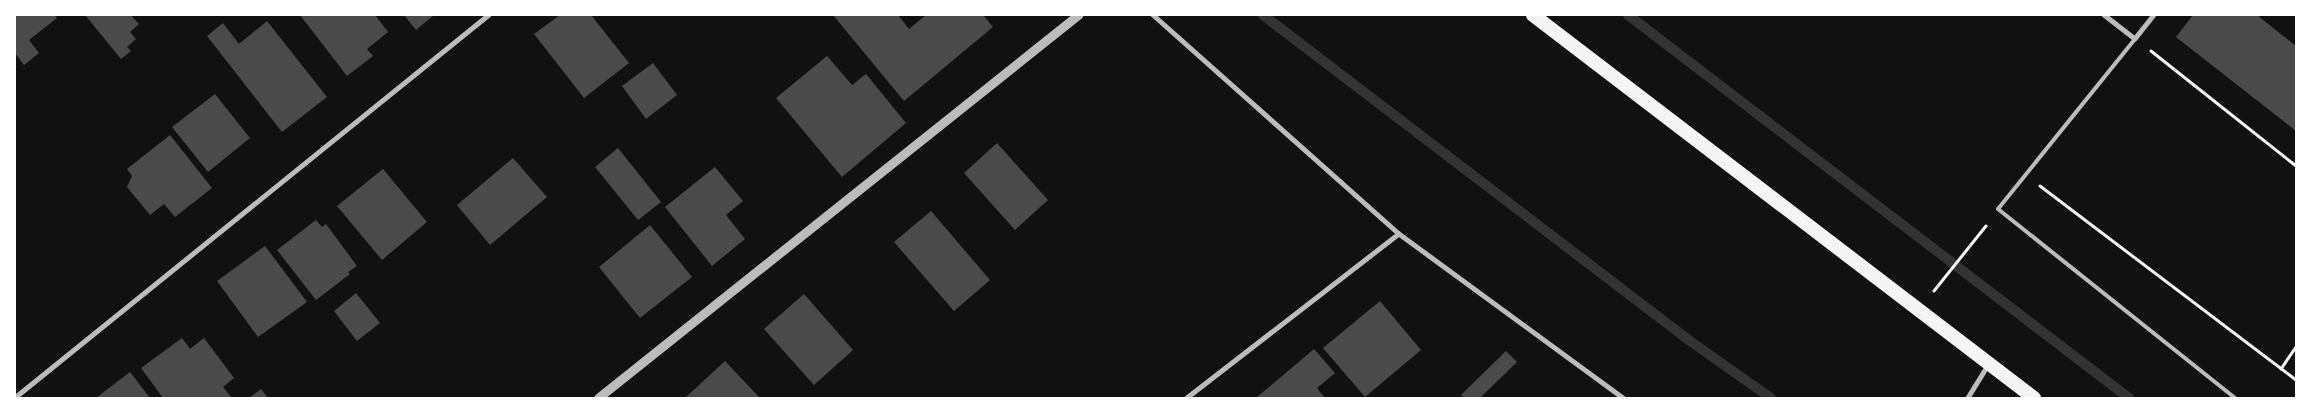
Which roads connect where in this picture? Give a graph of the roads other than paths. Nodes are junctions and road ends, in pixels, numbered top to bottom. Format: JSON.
{"nodes":[{"id":1,"x":489,"y":15,"type":"edge"},
{"id":2,"x":1079,"y":15,"type":"edge"},
{"id":3,"x":1153,"y":15,"type":"edge"},
{"id":4,"x":1533,"y":15,"type":"edge"},
{"id":5,"x":2104,"y":15,"type":"edge"},
{"id":6,"x":2154,"y":15,"type":"edge"},
{"id":7,"x":2135,"y":39,"type":"junction"},
{"id":8,"x":1400,"y":234,"type":"junction"},
{"id":9,"x":1990,"y":363,"type":"junction"},
{"id":10,"x":15,"y":398,"type":"edge"},
{"id":11,"x":598,"y":398,"type":"edge"},
{"id":12,"x":1187,"y":398,"type":"edge"},
{"id":13,"x":1623,"y":398,"type":"edge"},
{"id":14,"x":1968,"y":398,"type":"edge"},
{"id":15,"x":2034,"y":398,"type":"edge"},
{"id":16,"x":2235,"y":398,"type":"edge"}],
"edges":[{"from":1,"to":10,"type":"street"},
{"from":2,"to":11,"type":"street"},
{"from":3,"to":8,"type":"street"},
{"from":4,"to":9,"type":"highway"},
{"from":5,"to":7,"type":"street"},
{"from":6,"to":7,"type":"street"},
{"from":7,"to":16,"type":"lane"},
{"from":8,"to":12,"type":"street"},
{"from":8,"to":13,"type":"street"},
{"from":9,"to":14,"type":"street"},
{"from":9,"to":15,"type":"highway"}]}
